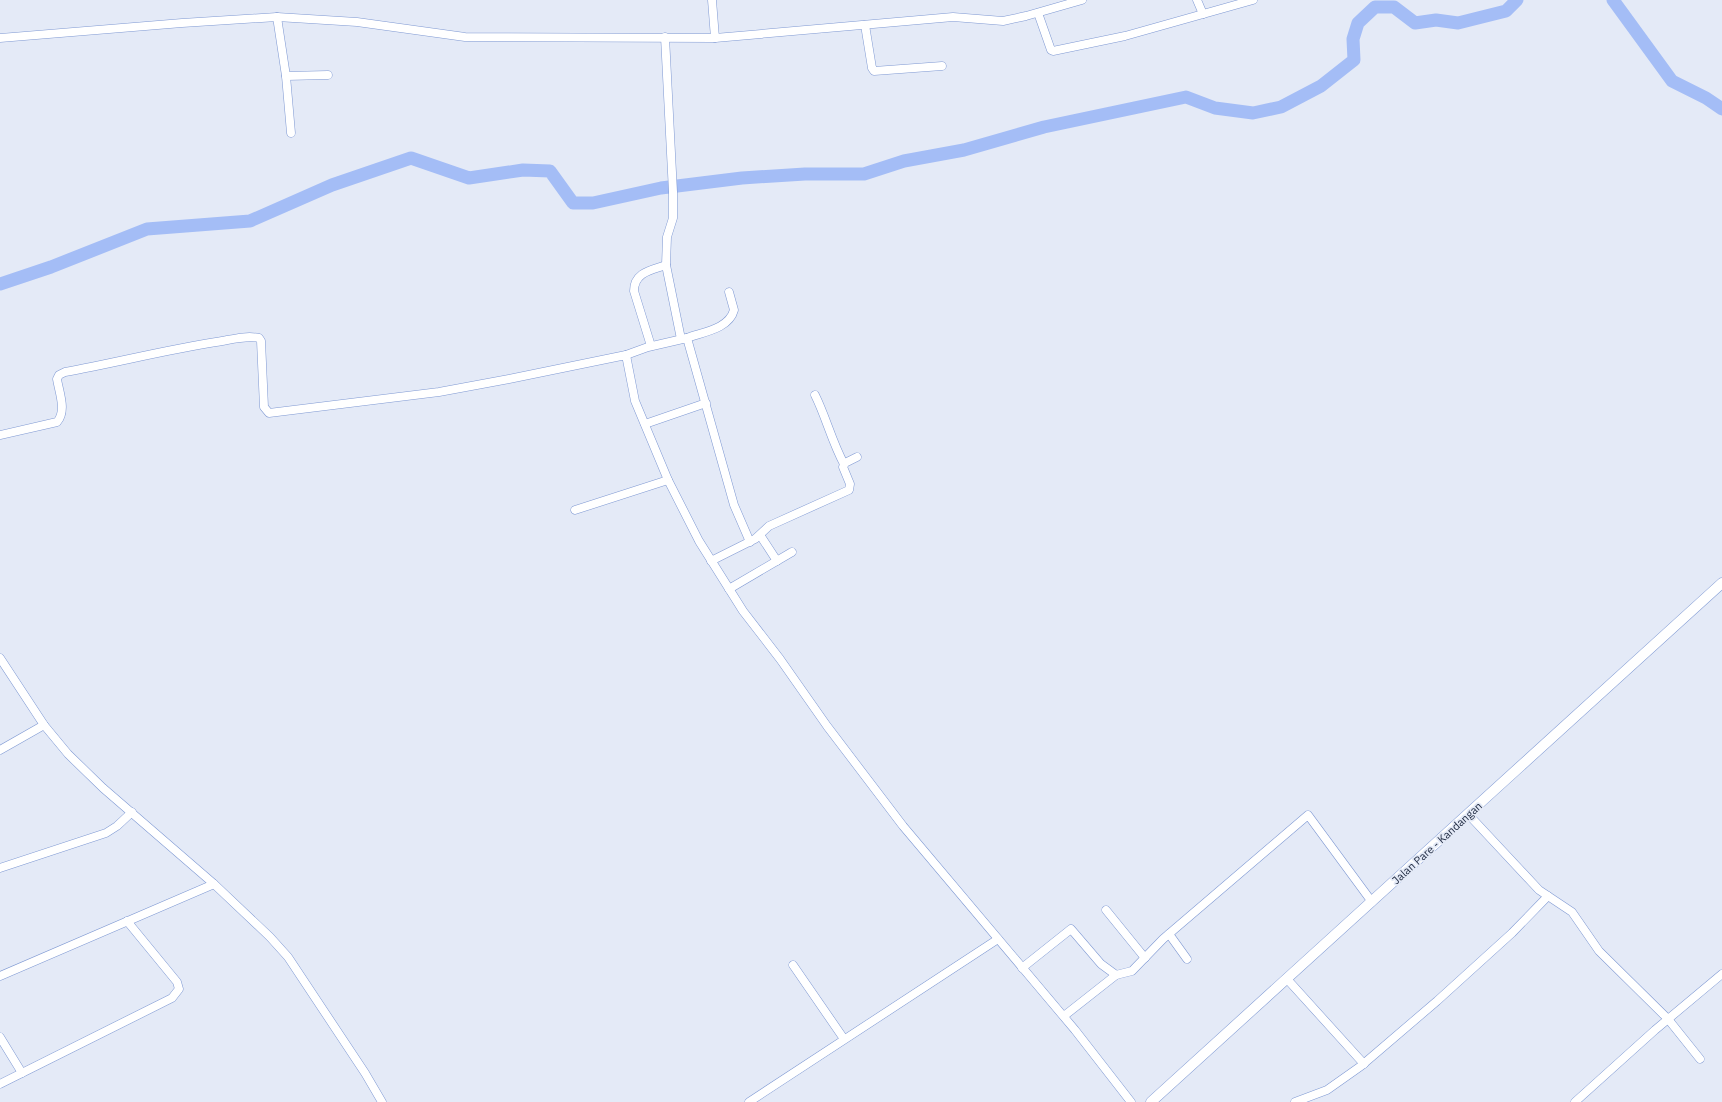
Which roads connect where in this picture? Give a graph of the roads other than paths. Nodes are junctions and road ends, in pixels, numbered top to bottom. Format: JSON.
{"nodes":[{"id":1,"x":712,"y":0,"type":"edge"},
{"id":2,"x":1082,"y":0,"type":"edge"},
{"id":3,"x":1197,"y":0,"type":"edge"},
{"id":4,"x":1253,"y":0,"type":"edge"},
{"id":5,"x":1038,"y":13,"type":"junction"},
{"id":6,"x":1203,"y":14,"type":"junction"},
{"id":7,"x":277,"y":17,"type":"junction"},
{"id":8,"x":865,"y":25,"type":"junction"},
{"id":9,"x":665,"y":37,"type":"junction"},
{"id":10,"x":0,"y":38,"type":"edge"},
{"id":11,"x":715,"y":38,"type":"junction"},
{"id":12,"x":942,"y":66,"type":"dead end"},
{"id":13,"x":328,"y":75,"type":"dead end"},
{"id":14,"x":286,"y":76,"type":"junction"},
{"id":15,"x":291,"y":133,"type":"dead end"},
{"id":16,"x":666,"y":265,"type":"junction"},
{"id":17,"x":729,"y":292,"type":"dead end"},
{"id":18,"x":684,"y":339,"type":"junction"},
{"id":19,"x":652,"y":346,"type":"junction"},
{"id":20,"x":626,"y":355,"type":"junction"},
{"id":21,"x":815,"y":395,"type":"dead end"},
{"id":22,"x":706,"y":403,"type":"junction"},
{"id":23,"x":645,"y":424,"type":"junction"},
{"id":24,"x":0,"y":435,"type":"edge"},
{"id":25,"x":857,"y":457,"type":"dead end"},
{"id":26,"x":844,"y":464,"type":"junction"},
{"id":27,"x":668,"y":480,"type":"junction"},
{"id":28,"x":575,"y":510,"type":"dead end"},
{"id":29,"x":760,"y":535,"type":"junction"},
{"id":30,"x":750,"y":542,"type":"junction"},
{"id":31,"x":792,"y":552,"type":"dead end"},
{"id":32,"x":711,"y":561,"type":"junction"},
{"id":33,"x":777,"y":561,"type":"junction"},
{"id":34,"x":1722,"y":583,"type":"edge"},
{"id":35,"x":729,"y":589,"type":"junction"},
{"id":36,"x":0,"y":658,"type":"edge"},
{"id":37,"x":44,"y":725,"type":"junction"},
{"id":38,"x":0,"y":750,"type":"edge"},
{"id":39,"x":132,"y":812,"type":"junction"},
{"id":40,"x":1468,"y":814,"type":"junction"},
{"id":41,"x":0,"y":868,"type":"edge"},
{"id":42,"x":214,"y":884,"type":"junction"},
{"id":43,"x":1548,"y":896,"type":"junction"},
{"id":44,"x":1372,"y":902,"type":"junction"},
{"id":45,"x":1106,"y":910,"type":"dead end"},
{"id":46,"x":127,"y":921,"type":"junction"},
{"id":47,"x":1169,"y":934,"type":"junction"},
{"id":48,"x":998,"y":939,"type":"junction"},
{"id":49,"x":1145,"y":958,"type":"junction"},
{"id":50,"x":1187,"y":959,"type":"dead end"},
{"id":51,"x":793,"y":965,"type":"dead end"},
{"id":52,"x":1022,"y":968,"type":"junction"},
{"id":53,"x":1722,"y":974,"type":"edge"},
{"id":54,"x":1116,"y":975,"type":"junction"},
{"id":55,"x":0,"y":976,"type":"edge"},
{"id":56,"x":1287,"y":979,"type":"junction"},
{"id":57,"x":1064,"y":1016,"type":"junction"},
{"id":58,"x":1668,"y":1019,"type":"junction"},
{"id":59,"x":0,"y":1037,"type":"edge"},
{"id":60,"x":844,"y":1039,"type":"junction"},
{"id":61,"x":1700,"y":1059,"type":"dead end"},
{"id":62,"x":1364,"y":1064,"type":"junction"},
{"id":63,"x":22,"y":1073,"type":"junction"},
{"id":64,"x":0,"y":1084,"type":"edge"},
{"id":65,"x":382,"y":1102,"type":"edge"},
{"id":66,"x":749,"y":1102,"type":"edge"},
{"id":67,"x":1131,"y":1102,"type":"edge"},
{"id":68,"x":1151,"y":1102,"type":"edge"},
{"id":69,"x":1295,"y":1102,"type":"edge"},
{"id":70,"x":1575,"y":1102,"type":"edge"}],
"edges":[{"from":1,"to":11,"type":"street"},
{"from":2,"to":5,"type":"street"},
{"from":3,"to":6,"type":"street"},
{"from":4,"to":6,"type":"street"},
{"from":5,"to":6,"type":"street"},
{"from":5,"to":8,"type":"street"},
{"from":7,"to":9,"type":"street"},
{"from":7,"to":10,"type":"street"},
{"from":7,"to":14,"type":"street"},
{"from":8,"to":11,"type":"street"},
{"from":8,"to":12,"type":"street"},
{"from":9,"to":11,"type":"street"},
{"from":9,"to":16,"type":"street"},
{"from":13,"to":14,"type":"street"},
{"from":14,"to":15,"type":"street"},
{"from":16,"to":18,"type":"street"},
{"from":16,"to":19,"type":"street"},
{"from":17,"to":18,"type":"street"},
{"from":18,"to":19,"type":"street"},
{"from":18,"to":22,"type":"street"},
{"from":19,"to":20,"type":"street"},
{"from":20,"to":23,"type":"street"},
{"from":20,"to":24,"type":"street"},
{"from":21,"to":26,"type":"street"},
{"from":22,"to":23,"type":"street"},
{"from":22,"to":30,"type":"street"},
{"from":23,"to":27,"type":"street"},
{"from":25,"to":26,"type":"street"},
{"from":26,"to":29,"type":"street"},
{"from":27,"to":28,"type":"street"},
{"from":27,"to":32,"type":"street"},
{"from":29,"to":30,"type":"street"},
{"from":29,"to":33,"type":"street"},
{"from":30,"to":32,"type":"street"},
{"from":31,"to":33,"type":"street"},
{"from":32,"to":35,"type":"street"},
{"from":33,"to":35,"type":"street"},
{"from":34,"to":40,"type":"main road","name":"Jalan Pare - Kandangan"},
{"from":35,"to":48,"type":"street"},
{"from":36,"to":37,"type":"street"},
{"from":37,"to":38,"type":"street"},
{"from":37,"to":39,"type":"street"},
{"from":39,"to":41,"type":"street"},
{"from":39,"to":42,"type":"street"},
{"from":40,"to":43,"type":"street"},
{"from":40,"to":44,"type":"main road","name":"Jalan Pare - Kandangan"},
{"from":42,"to":46,"type":"street"},
{"from":42,"to":65,"type":"street"},
{"from":43,"to":58,"type":"street"},
{"from":43,"to":62,"type":"street"},
{"from":44,"to":47,"type":"street"},
{"from":44,"to":56,"type":"main road","name":"Jalan Pare - Kandangan"},
{"from":45,"to":49,"type":"street"},
{"from":46,"to":55,"type":"street"},
{"from":46,"to":63,"type":"street"},
{"from":47,"to":49,"type":"street"},
{"from":47,"to":50,"type":"street"},
{"from":48,"to":52,"type":"street"},
{"from":48,"to":60,"type":"street"},
{"from":49,"to":54,"type":"street"},
{"from":51,"to":60,"type":"street"},
{"from":52,"to":54,"type":"street"},
{"from":52,"to":57,"type":"street"},
{"from":53,"to":58,"type":"street"},
{"from":54,"to":57,"type":"street"},
{"from":56,"to":62,"type":"street"},
{"from":56,"to":68,"type":"main road","name":"Jalan Pare - Kandangan"},
{"from":57,"to":67,"type":"street"},
{"from":58,"to":61,"type":"street"},
{"from":58,"to":70,"type":"street"},
{"from":59,"to":63,"type":"street"},
{"from":60,"to":66,"type":"street"},
{"from":62,"to":69,"type":"street"},
{"from":63,"to":64,"type":"street"}]}
